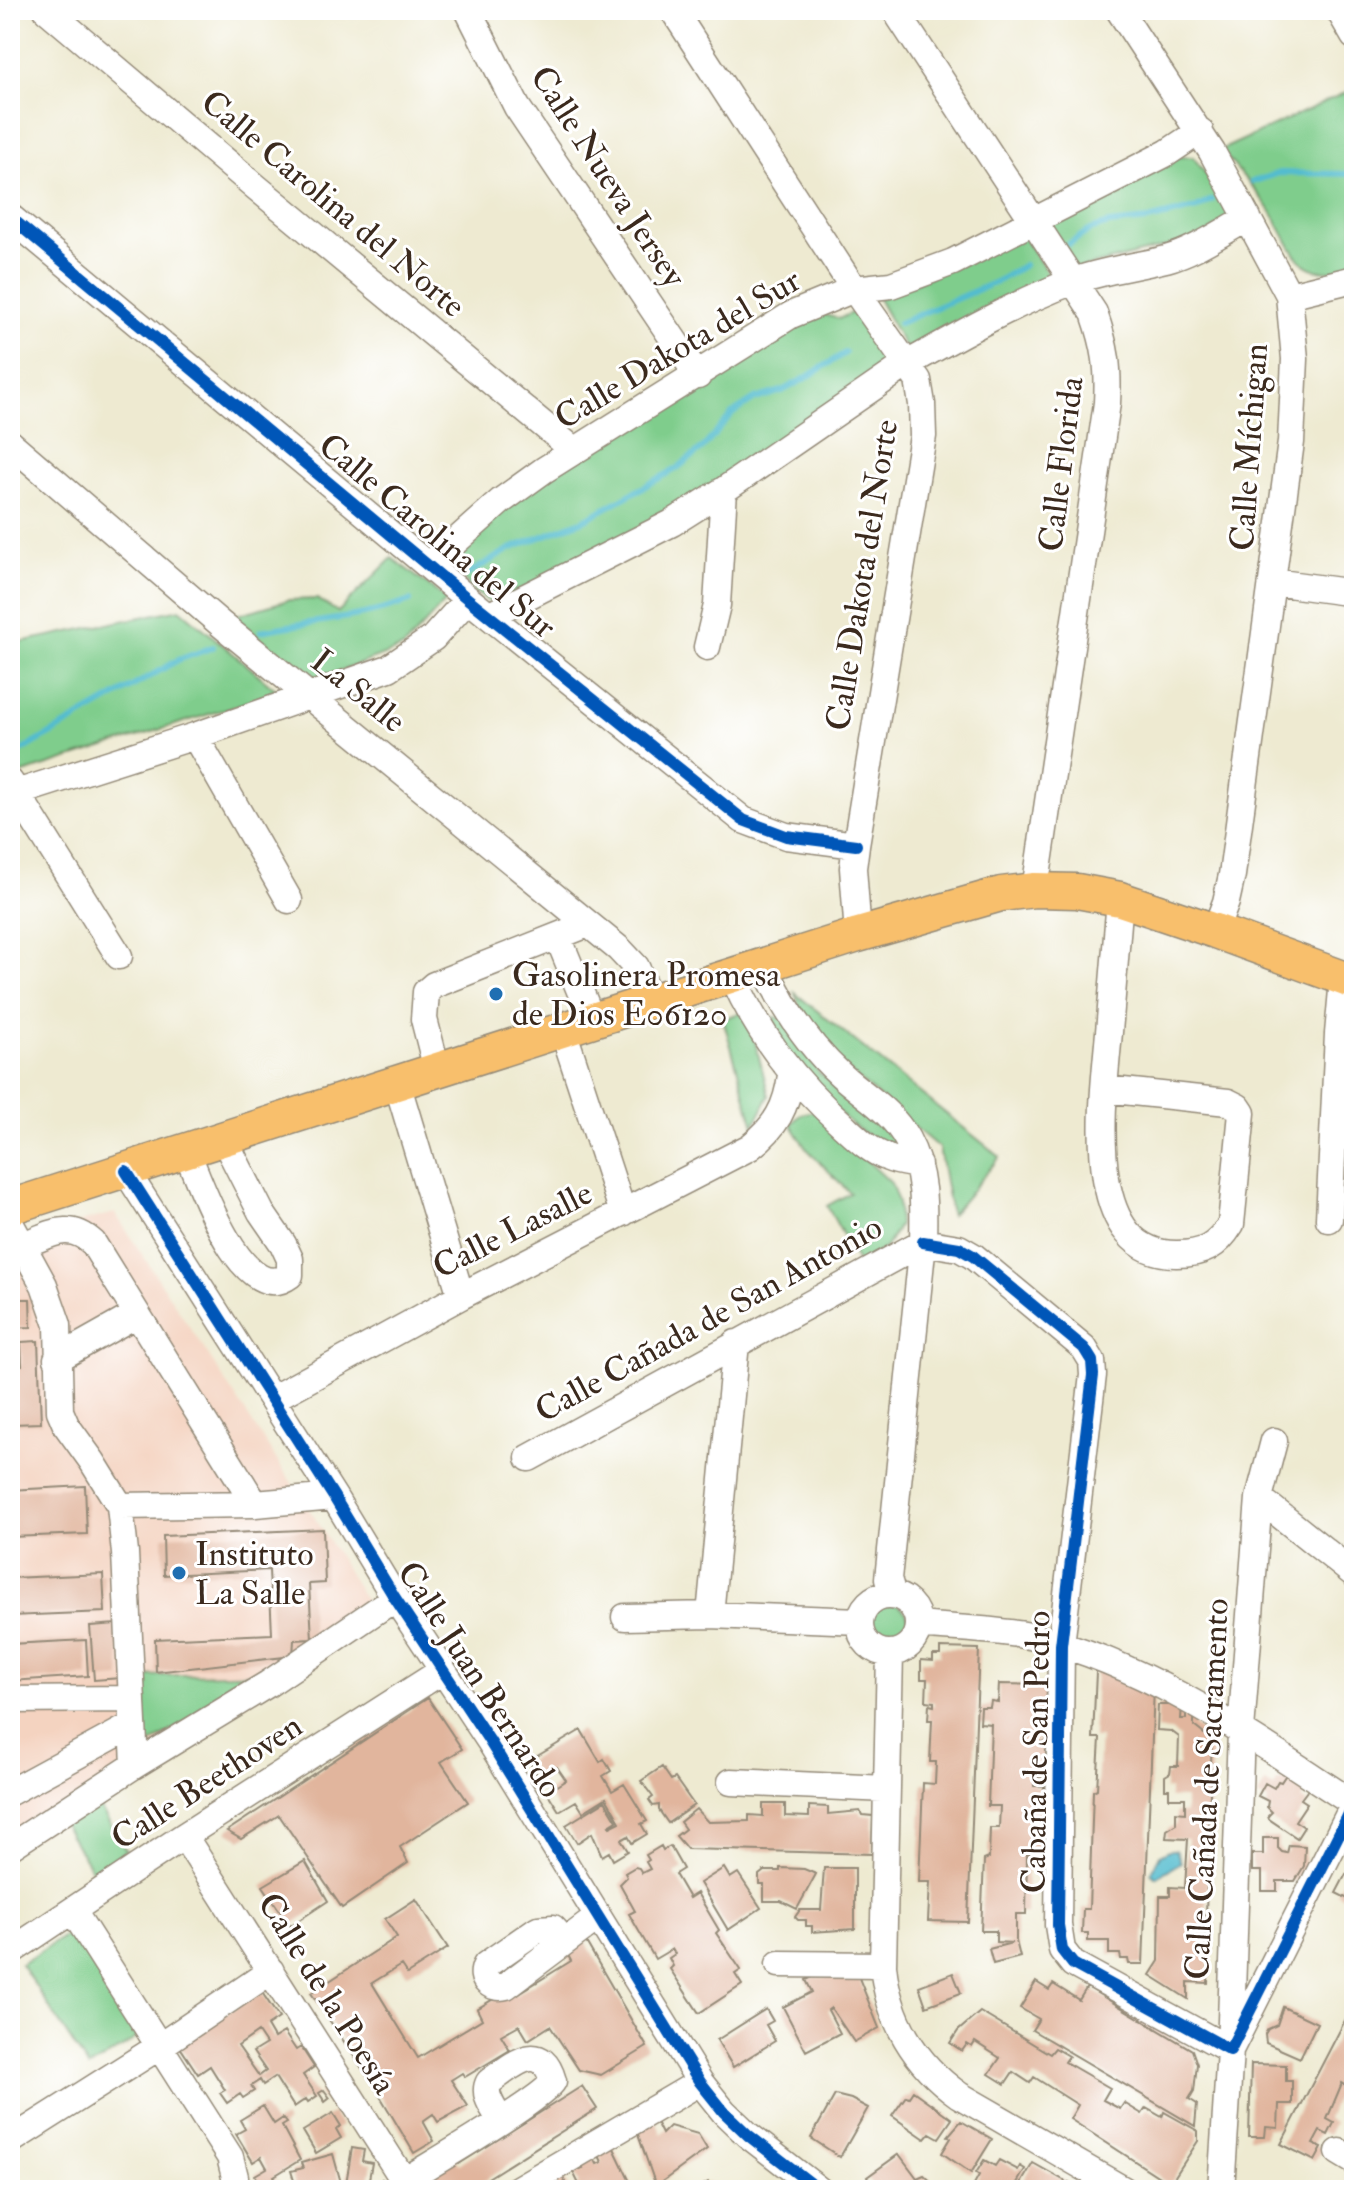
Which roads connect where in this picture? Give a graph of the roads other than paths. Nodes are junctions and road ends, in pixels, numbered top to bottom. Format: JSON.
{"nodes":[{"id":1,"x":47,"y":10,"type":"edge"},
{"id":2,"x":468,"y":10,"type":"edge"},
{"id":3,"x":673,"y":10,"type":"edge"},
{"id":4,"x":895,"y":10,"type":"edge"},
{"id":5,"x":1119,"y":10,"type":"edge"},
{"id":6,"x":1339,"y":10,"type":"edge"},
{"id":7,"x":1354,"y":36,"type":"edge"},
{"id":8,"x":1200,"y":131,"type":"junction"},
{"id":9,"x":10,"y":217,"type":"edge"},
{"id":10,"x":1248,"y":218,"type":"junction"},
{"id":11,"x":1033,"y":223,"type":"junction"},
{"id":12,"x":1354,"y":279,"type":"edge"},
{"id":13,"x":1072,"y":282,"type":"junction"},
{"id":14,"x":854,"y":289,"type":"junction"},
{"id":15,"x":1289,"y":295,"type":"junction"},
{"id":16,"x":907,"y":364,"type":"junction"},
{"id":17,"x":698,"y":376,"type":"junction"},
{"id":18,"x":10,"y":443,"type":"edge"},
{"id":19,"x":575,"y":451,"type":"junction"},
{"id":20,"x":724,"y":490,"type":"junction"},
{"id":21,"x":429,"y":565,"type":"junction"},
{"id":22,"x":1273,"y":582,"type":"junction"},
{"id":23,"x":1354,"y":593,"type":"edge"},
{"id":24,"x":468,"y":599,"type":"junction"},
{"id":25,"x":490,"y":615,"type":"junction"},
{"id":26,"x":707,"y":647,"type":"dead end"},
{"id":27,"x":311,"y":697,"type":"junction"},
{"id":28,"x":195,"y":736,"type":"junction"},
{"id":29,"x":12,"y":789,"type":"edge"},
{"id":30,"x":856,"y":845,"type":"junction"},
{"id":31,"x":1035,"y":890,"type":"junction"},
{"id":32,"x":1120,"y":899,"type":"junction"},
{"id":33,"x":289,"y":900,"type":"dead end"},
{"id":34,"x":588,"y":924,"type":"junction"},
{"id":35,"x":1215,"y":931,"type":"junction"},
{"id":36,"x":858,"y":935,"type":"junction"},
{"id":37,"x":558,"y":937,"type":"junction"},
{"id":38,"x":119,"y":956,"type":"dead end"},
{"id":39,"x":748,"y":970,"type":"junction"},
{"id":40,"x":1349,"y":980,"type":"edge"},
{"id":41,"x":651,"y":1001,"type":"junction"},
{"id":42,"x":577,"y":1025,"type":"junction"},
{"id":43,"x":437,"y":1070,"type":"junction"},
{"id":44,"x":791,"y":1075,"type":"junction"},
{"id":45,"x":397,"y":1083,"type":"junction"},
{"id":46,"x":850,"y":1083,"type":"junction"},
{"id":47,"x":1104,"y":1089,"type":"junction"},
{"id":48,"x":825,"y":1110,"type":"junction"},
{"id":49,"x":224,"y":1139,"type":"junction"},
{"id":50,"x":187,"y":1152,"type":"junction"},
{"id":51,"x":918,"y":1165,"type":"junction"},
{"id":52,"x":126,"y":1171,"type":"junction"},
{"id":53,"x":10,"y":1207,"type":"edge"},
{"id":54,"x":623,"y":1213,"type":"junction"},
{"id":55,"x":1329,"y":1219,"type":"dead end"},
{"id":56,"x":16,"y":1234,"type":"edge"},
{"id":57,"x":923,"y":1242,"type":"junction"},
{"id":58,"x":461,"y":1296,"type":"junction"},
{"id":59,"x":137,"y":1314,"type":"junction"},
{"id":60,"x":736,"y":1343,"type":"junction"},
{"id":61,"x":57,"y":1359,"type":"junction"},
{"id":62,"x":272,"y":1399,"type":"junction"},
{"id":63,"x":1274,"y":1441,"type":"dead end"},
{"id":64,"x":529,"y":1458,"type":"dead end"},
{"id":65,"x":334,"y":1497,"type":"junction"},
{"id":66,"x":1259,"y":1498,"type":"junction"},
{"id":67,"x":255,"y":1504,"type":"junction"},
{"id":68,"x":120,"y":1506,"type":"junction"},
{"id":69,"x":1354,"y":1574,"type":"edge"},
{"id":70,"x":893,"y":1595,"type":"junction"},
{"id":71,"x":395,"y":1598,"type":"junction"},
{"id":72,"x":710,"y":1615,"type":"junction"},
{"id":73,"x":625,"y":1617,"type":"dead end"},
{"id":74,"x":860,"y":1621,"type":"junction"},
{"id":75,"x":919,"y":1625,"type":"junction"},
{"id":76,"x":1061,"y":1645,"type":"junction"},
{"id":77,"x":890,"y":1654,"type":"junction"},
{"id":78,"x":442,"y":1671,"type":"junction"},
{"id":79,"x":10,"y":1700,"type":"edge"},
{"id":80,"x":132,"y":1712,"type":"junction"},
{"id":81,"x":1241,"y":1731,"type":"junction"},
{"id":82,"x":135,"y":1765,"type":"junction"},
{"id":83,"x":731,"y":1782,"type":"dead end"},
{"id":84,"x":887,"y":1789,"type":"junction"},
{"id":85,"x":10,"y":1792,"type":"edge"},
{"id":86,"x":1354,"y":1804,"type":"edge"},
{"id":87,"x":184,"y":1836,"type":"junction"},
{"id":88,"x":10,"y":1847,"type":"edge"},
{"id":89,"x":73,"y":1911,"type":"junction"},
{"id":90,"x":598,"y":1917,"type":"junction"},
{"id":91,"x":565,"y":1941,"type":"dead end"},
{"id":92,"x":10,"y":1952,"type":"edge"},
{"id":93,"x":779,"y":1964,"type":"dead end"},
{"id":94,"x":883,"y":1965,"type":"junction"},
{"id":95,"x":271,"y":1971,"type":"junction"},
{"id":96,"x":160,"y":2046,"type":"junction"},
{"id":97,"x":1230,"y":2050,"type":"junction"},
{"id":98,"x":700,"y":2082,"type":"junction"},
{"id":99,"x":500,"y":2120,"type":"dead end"},
{"id":100,"x":10,"y":2141,"type":"edge"},
{"id":101,"x":407,"y":2185,"type":"edge"},
{"id":102,"x":235,"y":2190,"type":"edge"},
{"id":103,"x":516,"y":2190,"type":"edge"},
{"id":104,"x":819,"y":2190,"type":"edge"},
{"id":105,"x":1124,"y":2190,"type":"edge"},
{"id":106,"x":1221,"y":2190,"type":"edge"}],
"edges":[{"from":1,"to":19,"type":"street","name":"Calle Carolina del Norte"},
{"from":2,"to":17,"type":"street","name":"Calle Nueva Jersey"},
{"from":3,"to":14,"type":"street","name":"Calle Dakota del Norte"},
{"from":4,"to":11,"type":"street","name":"Calle Florida"},
{"from":5,"to":8,"type":"street","name":"Calle Míchigan"},
{"from":6,"to":7,"type":"street"},
{"from":8,"to":10,"type":"street","name":"Calle Míchigan"},
{"from":8,"to":11,"type":"street","name":"Calle Dakota del Sur"},
{"from":9,"to":21,"type":"street","name":"Calle Carolina del Sur"},
{"from":10,"to":13,"type":"street"},
{"from":10,"to":15,"type":"street","name":"Calle Míchigan"},
{"from":11,"to":13,"type":"street","name":"Calle Florida"},
{"from":11,"to":14,"type":"street","name":"Calle Dakota del Sur"},
{"from":12,"to":15,"type":"street"},
{"from":13,"to":16,"type":"street"},
{"from":13,"to":31,"type":"street","name":"Calle Florida"},
{"from":14,"to":16,"type":"street","name":"Calle Dakota del Norte"},
{"from":14,"to":17,"type":"street","name":"Calle Dakota del Sur"},
{"from":15,"to":22,"type":"street","name":"Calle Míchigan"},
{"from":16,"to":20,"type":"street"},
{"from":16,"to":30,"type":"street","name":"Calle Dakota del Norte"},
{"from":17,"to":19,"type":"street","name":"Calle Dakota del Sur"},
{"from":18,"to":27,"type":"street","name":"La Salle"},
{"from":19,"to":21,"type":"street","name":"Calle Dakota del Sur"},
{"from":20,"to":25,"type":"street"},
{"from":20,"to":26,"type":"street"},
{"from":21,"to":24,"type":"street","name":"Calle Carolina del Sur"},
{"from":22,"to":23,"type":"street"},
{"from":22,"to":35,"type":"street","name":"Calle Míchigan"},
{"from":24,"to":25,"type":"street","name":"Calle Carolina del Sur"},
{"from":24,"to":27,"type":"street"},
{"from":25,"to":30,"type":"street","name":"Calle Carolina del Sur"},
{"from":27,"to":28,"type":"street"},
{"from":27,"to":34,"type":"street","name":"La Salle"},
{"from":28,"to":29,"type":"street"},
{"from":28,"to":33,"type":"street"},
{"from":29,"to":38,"type":"street"},
{"from":30,"to":36,"type":"street","name":"Calle Dakota del Norte"},
{"from":31,"to":32,"type":"main road"},
{"from":31,"to":36,"type":"main road"},
{"from":32,"to":35,"type":"main road"},
{"from":32,"to":47,"type":"street"},
{"from":34,"to":37,"type":"street"},
{"from":34,"to":41,"type":"street","name":"La Salle"},
{"from":35,"to":40,"type":"main road"},
{"from":36,"to":39,"type":"main road"},
{"from":37,"to":42,"type":"street"},
{"from":37,"to":43,"type":"street"},
{"from":39,"to":41,"type":"main road"},
{"from":39,"to":44,"type":"street"},
{"from":39,"to":46,"type":"street"},
{"from":40,"to":55,"type":"street"},
{"from":41,"to":42,"type":"main road"},
{"from":42,"to":43,"type":"main road"},
{"from":42,"to":54,"type":"street"},
{"from":43,"to":45,"type":"main road"},
{"from":44,"to":48,"type":"street"},
{"from":44,"to":54,"type":"street","name":"Calle Lasalle"},
{"from":45,"to":49,"type":"main road"},
{"from":45,"to":58,"type":"street"},
{"from":46,"to":48,"type":"street"},
{"from":46,"to":51,"type":"street"},
{"from":47,"to":47,"type":"street"},
{"from":48,"to":51,"type":"street"},
{"from":49,"to":50,"type":"main road"},
{"from":49,"to":50,"type":"street"},
{"from":50,"to":52,"type":"main road"},
{"from":51,"to":57,"type":"street"},
{"from":52,"to":53,"type":"main road"},
{"from":52,"to":62,"type":"street","name":"Calle Juan Bernardo"},
{"from":54,"to":58,"type":"street","name":"Calle Lasalle"},
{"from":56,"to":59,"type":"street"},
{"from":56,"to":61,"type":"street"},
{"from":57,"to":60,"type":"street","name":"Calle Cañada de San Antonio"},
{"from":57,"to":70,"type":"street"},
{"from":57,"to":76,"type":"street","name":"Cabaña de San Pedro"},
{"from":58,"to":62,"type":"street","name":"Calle Lasalle"},
{"from":59,"to":61,"type":"street"},
{"from":59,"to":67,"type":"street"},
{"from":60,"to":64,"type":"street","name":"Calle Cañada de San Antonio"},
{"from":60,"to":72,"type":"street"},
{"from":61,"to":68,"type":"street"},
{"from":62,"to":65,"type":"street","name":"Calle Juan Bernardo"},
{"from":63,"to":66,"type":"street","name":"Calle Cañada de Sacramento"},
{"from":65,"to":67,"type":"street"},
{"from":65,"to":71,"type":"street","name":"Calle Juan Bernardo"},
{"from":66,"to":69,"type":"street"},
{"from":66,"to":81,"type":"street","name":"Calle Cañada de Sacramento"},
{"from":67,"to":68,"type":"street"},
{"from":68,"to":80,"type":"street"},
{"from":70,"to":74,"type":"street"},
{"from":70,"to":75,"type":"street"},
{"from":71,"to":78,"type":"street","name":"Calle Juan Bernardo"},
{"from":71,"to":82,"type":"street"},
{"from":72,"to":73,"type":"street"},
{"from":72,"to":74,"type":"street"},
{"from":74,"to":77,"type":"street"},
{"from":75,"to":76,"type":"street"},
{"from":75,"to":77,"type":"street"},
{"from":76,"to":81,"type":"street"},
{"from":76,"to":97,"type":"street","name":"Cabaña de San Pedro"},
{"from":77,"to":84,"type":"street"},
{"from":78,"to":87,"type":"street","name":"Calle Beethoven"},
{"from":78,"to":90,"type":"street","name":"Calle Juan Bernardo"},
{"from":79,"to":80,"type":"street"},
{"from":80,"to":82,"type":"street"},
{"from":80,"to":85,"type":"street"},
{"from":81,"to":86,"type":"street"},
{"from":81,"to":97,"type":"street","name":"Calle Cañada de Sacramento"},
{"from":82,"to":88,"type":"street"},
{"from":83,"to":84,"type":"street"},
{"from":84,"to":94,"type":"street"},
{"from":86,"to":97,"type":"street"},
{"from":87,"to":89,"type":"street","name":"Calle Beethoven"},
{"from":87,"to":95,"type":"street","name":"Calle de la Poesía"},
{"from":89,"to":92,"type":"street","name":"Calle Beethoven"},
{"from":89,"to":96,"type":"street"},
{"from":90,"to":91,"type":"street"},
{"from":90,"to":98,"type":"street","name":"Calle Juan Bernardo"},
{"from":93,"to":94,"type":"street"},
{"from":94,"to":105,"type":"street"},
{"from":95,"to":96,"type":"street"},
{"from":95,"to":101,"type":"street","name":"Calle de la Poesía"},
{"from":96,"to":100,"type":"street"},
{"from":96,"to":102,"type":"street"},
{"from":97,"to":106,"type":"street","name":"Calle Cañada de Sacramento"},
{"from":98,"to":103,"type":"street"},
{"from":98,"to":104,"type":"street","name":"Calle Juan Bernardo"},
{"from":99,"to":101,"type":"street"}]}
